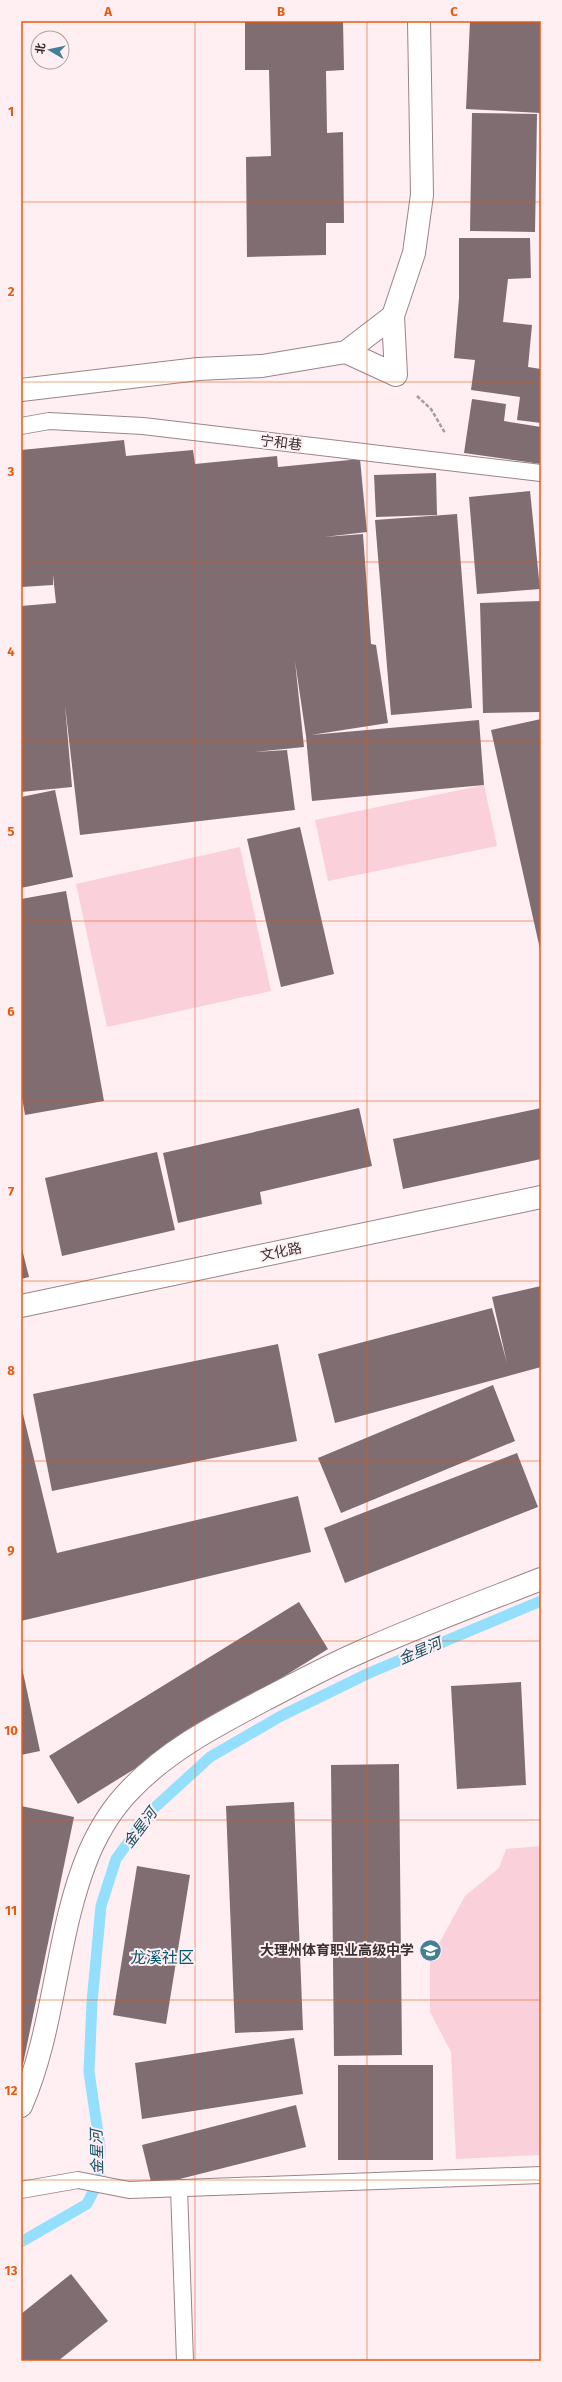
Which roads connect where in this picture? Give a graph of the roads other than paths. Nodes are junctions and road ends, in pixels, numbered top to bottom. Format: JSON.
{"nodes":[{"id":1,"x":419,"y":21,"type":"edge"},
{"id":2,"x":393,"y":316,"type":"junction"},
{"id":3,"x":346,"y":352,"type":"junction"},
{"id":4,"x":21,"y":390,"type":"edge"},
{"id":5,"x":21,"y":426,"type":"edge"},
{"id":6,"x":541,"y":473,"type":"edge"},
{"id":7,"x":541,"y":1197,"type":"edge"},
{"id":8,"x":21,"y":1306,"type":"edge"},
{"id":9,"x":541,"y":1579,"type":"edge"},
{"id":10,"x":21,"y":2106,"type":"edge"},
{"id":11,"x":541,"y":2175,"type":"edge"},
{"id":12,"x":179,"y":2188,"type":"junction"},
{"id":13,"x":21,"y":2190,"type":"edge"},
{"id":14,"x":185,"y":2361,"type":"edge"}],
"edges":[{"from":1,"to":2,"type":"street"},
{"from":2,"to":3,"type":"street"},
{"from":2,"to":3,"type":"street"},
{"from":3,"to":4,"type":"street"},
{"from":5,"to":6,"type":"lane","name":"宁和巷"},
{"from":7,"to":8,"type":"street","name":"文化路"},
{"from":9,"to":10,"type":"street"},
{"from":11,"to":12,"type":"lane"},
{"from":12,"to":13,"type":"lane"},
{"from":12,"to":14,"type":"lane"}]}
